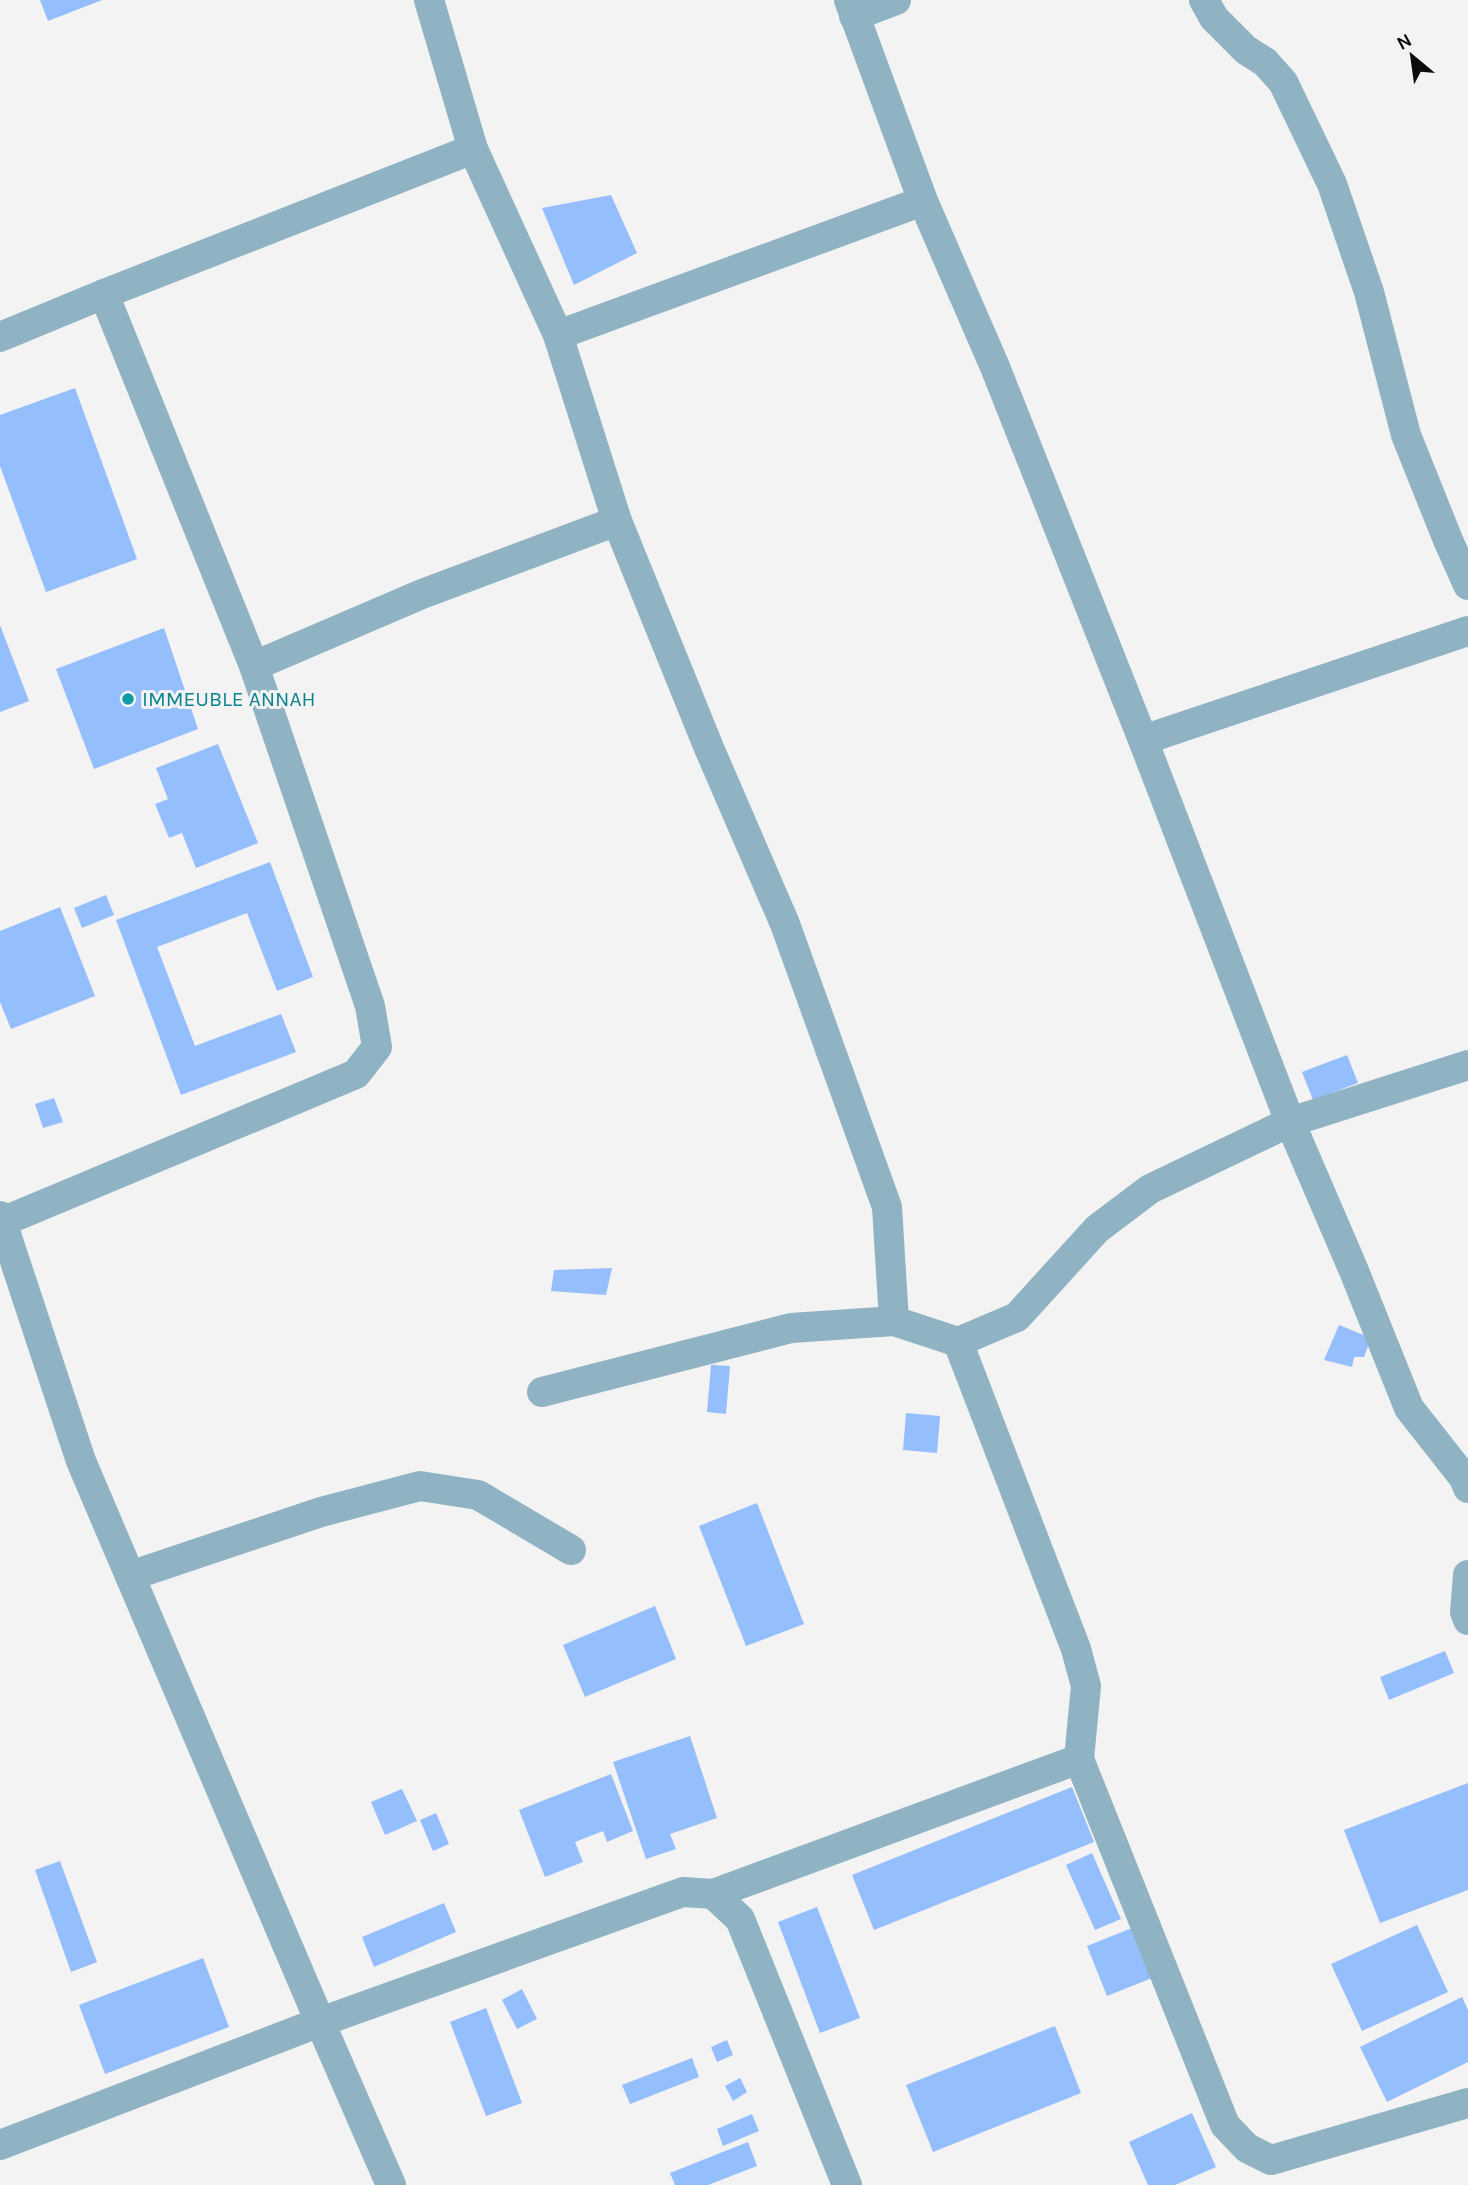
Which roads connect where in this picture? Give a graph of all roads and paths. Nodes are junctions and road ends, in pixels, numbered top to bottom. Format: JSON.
{"nodes":[{"id":1,"x":429,"y":0,"type":"edge"},
{"id":2,"x":895,"y":0,"type":"edge"},
{"id":3,"x":1204,"y":0,"type":"edge"},
{"id":4,"x":852,"y":8,"type":"edge"},
{"id":5,"x":474,"y":149,"type":"junction"},
{"id":6,"x":923,"y":201,"type":"junction"},
{"id":7,"x":104,"y":294,"type":"junction"},
{"id":8,"x":558,"y":335,"type":"junction"},
{"id":9,"x":0,"y":337,"type":"edge"},
{"id":10,"x":617,"y":521,"type":"junction"},
{"id":11,"x":1468,"y":585,"type":"edge"},
{"id":12,"x":1468,"y":631,"type":"edge"},
{"id":13,"x":254,"y":666,"type":"junction"},
{"id":14,"x":1143,"y":740,"type":"junction"},
{"id":15,"x":1468,"y":1065,"type":"edge"},
{"id":16,"x":1290,"y":1122,"type":"junction"},
{"id":17,"x":1,"y":1219,"type":"edge"},
{"id":18,"x":894,"y":1321,"type":"junction"},
{"id":19,"x":958,"y":1342,"type":"junction"},
{"id":20,"x":542,"y":1392,"type":"dead end"},
{"id":21,"x":1468,"y":1488,"type":"edge"},
{"id":22,"x":571,"y":1550,"type":"dead end"},
{"id":23,"x":1468,"y":1575,"type":"edge"},
{"id":24,"x":130,"y":1576,"type":"junction"},
{"id":25,"x":1468,"y":1620,"type":"edge"},
{"id":26,"x":1079,"y":1759,"type":"junction"},
{"id":27,"x":713,"y":1894,"type":"junction"},
{"id":28,"x":320,"y":2022,"type":"junction"},
{"id":29,"x":1468,"y":2103,"type":"edge"},
{"id":30,"x":0,"y":2146,"type":"edge"},
{"id":31,"x":391,"y":2185,"type":"edge"},
{"id":32,"x":847,"y":2185,"type":"edge"}],
"edges":[{"from":1,"to":5,"type":"street"},
{"from":2,"to":4,"type":"street"},
{"from":3,"to":11,"type":"street"},
{"from":4,"to":6,"type":"street"},
{"from":5,"to":7,"type":"street"},
{"from":5,"to":8,"type":"street"},
{"from":6,"to":8,"type":"street"},
{"from":6,"to":14,"type":"street"},
{"from":7,"to":9,"type":"street"},
{"from":7,"to":13,"type":"street"},
{"from":8,"to":10,"type":"street"},
{"from":10,"to":13,"type":"street"},
{"from":10,"to":18,"type":"street"},
{"from":12,"to":14,"type":"street"},
{"from":13,"to":17,"type":"street"},
{"from":14,"to":16,"type":"street"},
{"from":15,"to":16,"type":"street"},
{"from":16,"to":19,"type":"street"},
{"from":16,"to":21,"type":"street"},
{"from":17,"to":24,"type":"street"},
{"from":18,"to":19,"type":"street"},
{"from":18,"to":20,"type":"street"},
{"from":19,"to":26,"type":"street"},
{"from":22,"to":24,"type":"street"},
{"from":23,"to":25,"type":"street"},
{"from":24,"to":28,"type":"street"},
{"from":26,"to":27,"type":"street"},
{"from":26,"to":29,"type":"street"},
{"from":27,"to":28,"type":"street"},
{"from":27,"to":32,"type":"street"},
{"from":28,"to":30,"type":"street"},
{"from":28,"to":31,"type":"street"}]}
